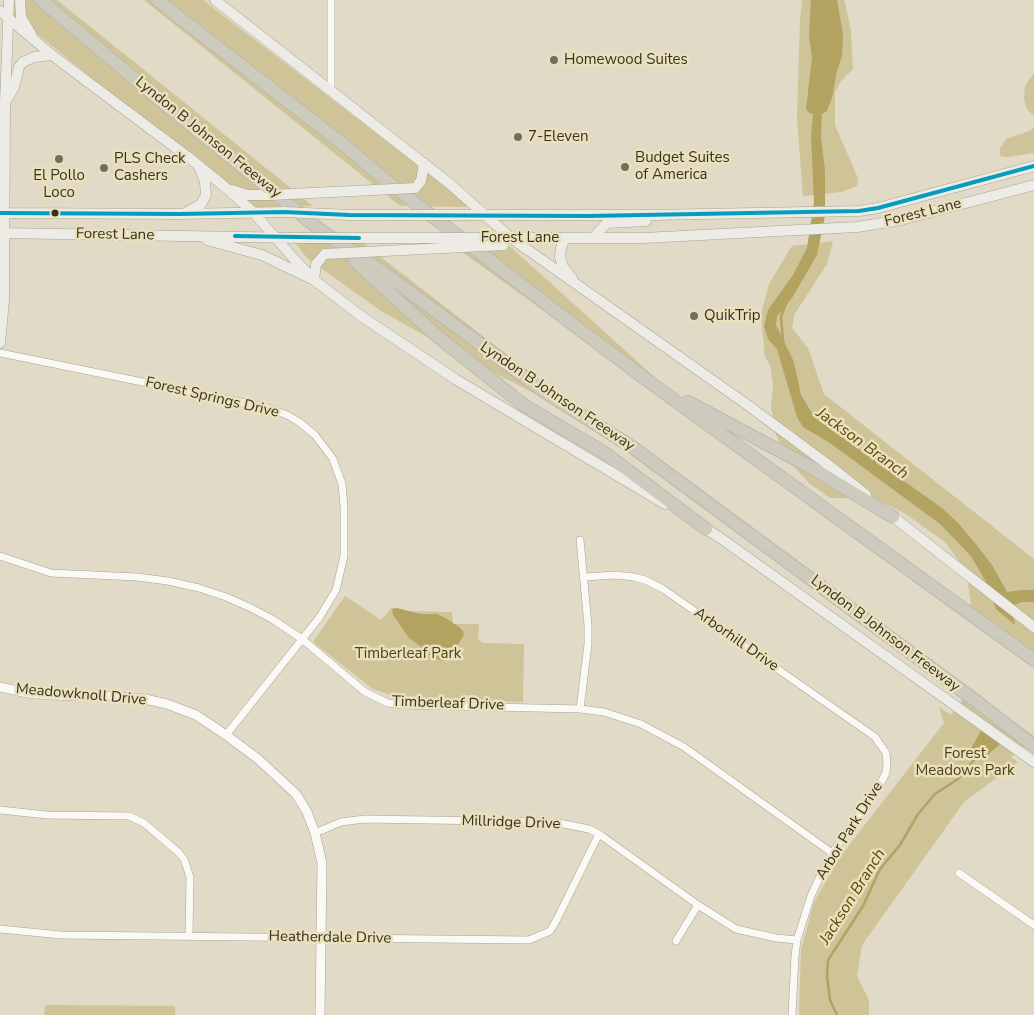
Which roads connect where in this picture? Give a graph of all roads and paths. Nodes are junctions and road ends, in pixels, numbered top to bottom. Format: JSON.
{"nodes":[{"id":1,"x":9,"y":0,"type":"edge"},
{"id":2,"x":41,"y":0,"type":"edge"},
{"id":3,"x":157,"y":0,"type":"edge"},
{"id":4,"x":215,"y":0,"type":"edge"},
{"id":5,"x":331,"y":0,"type":"edge"},
{"id":6,"x":20,"y":2,"type":"edge"},
{"id":7,"x":0,"y":11,"type":"edge"},
{"id":8,"x":9,"y":18,"type":"junction"},
{"id":9,"x":36,"y":41,"type":"junction"},
{"id":10,"x":52,"y":55,"type":"junction"},
{"id":11,"x":331,"y":90,"type":"junction"},
{"id":12,"x":5,"y":103,"type":"junction"},
{"id":13,"x":424,"y":163,"type":"junction"},
{"id":14,"x":199,"y":166,"type":"junction"},
{"id":15,"x":1034,"y":166,"type":"edge"},
{"id":16,"x":991,"y":177,"type":"junction"},
{"id":17,"x":1034,"y":185,"type":"edge"},
{"id":18,"x":224,"y":187,"type":"junction"},
{"id":19,"x":996,"y":195,"type":"junction"},
{"id":20,"x":253,"y":212,"type":"junction"},
{"id":21,"x":2,"y":213,"type":"edge"},
{"id":22,"x":181,"y":214,"type":"junction"},
{"id":23,"x":652,"y":215,"type":"junction"},
{"id":24,"x":486,"y":216,"type":"junction"},
{"id":25,"x":319,"y":229,"type":"junction"},
{"id":26,"x":2,"y":233,"type":"edge"},
{"id":27,"x":274,"y":236,"type":"junction"},
{"id":28,"x":197,"y":237,"type":"junction"},
{"id":29,"x":565,"y":238,"type":"junction"},
{"id":30,"x":593,"y":238,"type":"junction"},
{"id":31,"x":507,"y":242,"type":"junction"},
{"id":32,"x":314,"y":280,"type":"junction"},
{"id":33,"x":580,"y":288,"type":"junction"},
{"id":34,"x":0,"y":343,"type":"edge"},
{"id":35,"x":0,"y":353,"type":"edge"},
{"id":36,"x":648,"y":381,"type":"junction"},
{"id":37,"x":893,"y":517,"type":"junction"},
{"id":38,"x":706,"y":528,"type":"junction"},
{"id":39,"x":580,"y":540,"type":"dead end"},
{"id":40,"x":0,"y":556,"type":"edge"},
{"id":41,"x":585,"y":577,"type":"junction"},
{"id":42,"x":1034,"y":627,"type":"edge"},
{"id":43,"x":302,"y":639,"type":"junction"},
{"id":44,"x":1034,"y":660,"type":"edge"},
{"id":45,"x":0,"y":686,"type":"edge"},
{"id":46,"x":580,"y":709,"type":"junction"},
{"id":47,"x":226,"y":735,"type":"junction"},
{"id":48,"x":875,"y":737,"type":"joint"},
{"id":49,"x":1034,"y":746,"type":"edge"},
{"id":50,"x":1034,"y":762,"type":"edge"},
{"id":51,"x":0,"y":810,"type":"edge"},
{"id":52,"x":315,"y":833,"type":"junction"},
{"id":53,"x":598,"y":834,"type":"junction"},
{"id":54,"x":832,"y":853,"type":"junction"},
{"id":55,"x":959,"y":873,"type":"dead end"},
{"id":56,"x":698,"y":905,"type":"junction"},
{"id":57,"x":1034,"y":925,"type":"edge"},
{"id":58,"x":0,"y":929,"type":"edge"},
{"id":59,"x":188,"y":936,"type":"junction"},
{"id":60,"x":321,"y":937,"type":"junction"},
{"id":61,"x":797,"y":940,"type":"junction"},
{"id":62,"x":676,"y":942,"type":"dead end"},
{"id":63,"x":320,"y":1015,"type":"edge"},
{"id":64,"x":792,"y":1015,"type":"edge"}],
"edges":[{"from":1,"to":8,"type":"main road"},
{"from":2,"to":25,"type":"highway","name":"Lyndon B Johnson Freeway"},
{"from":3,"to":36,"type":"highway"},
{"from":4,"to":11,"type":"main road"},
{"from":5,"to":11,"type":"street"},
{"from":6,"to":9,"type":"main road"},
{"from":7,"to":8,"type":"main road","name":"Lyndon B Johnson Freeway"},
{"from":8,"to":9,"type":"main road","name":"Lyndon B Johnson Freeway"},
{"from":8,"to":12,"type":"main road"},
{"from":9,"to":10,"type":"main road","name":"Lyndon B Johnson Freeway"},
{"from":10,"to":12,"type":"main road"},
{"from":10,"to":14,"type":"main road","name":"Lyndon B Johnson Freeway"},
{"from":11,"to":13,"type":"main road"},
{"from":12,"to":21,"type":"main road"},
{"from":13,"to":18,"type":"main road","bridge":true},
{"from":13,"to":24,"type":"main road"},
{"from":14,"to":18,"type":"main road","name":"Lyndon B Johnson Freeway"},
{"from":14,"to":22,"type":"main road"},
{"from":15,"to":16,"type":"main road","name":"Forest Lane"},
{"from":16,"to":19,"type":"main road"},
{"from":16,"to":23,"type":"main road","name":"Forest Lane"},
{"from":17,"to":19,"type":"main road","name":"Forest Lane"},
{"from":18,"to":20,"type":"main road","name":"Lyndon B Johnson Freeway"},
{"from":19,"to":30,"type":"main road","name":"Forest Lane"},
{"from":20,"to":22,"type":"main road","name":"Forest Lane"},
{"from":20,"to":24,"type":"main road","name":"Forest Lane","bridge":true},
{"from":20,"to":27,"type":"main road","name":"Lyndon B Johnson Freeway"},
{"from":21,"to":22,"type":"main road","name":"Forest Lane"},
{"from":21,"to":26,"type":"main road"},
{"from":23,"to":24,"type":"main road","name":"Forest Lane"},
{"from":23,"to":30,"type":"main road"},
{"from":24,"to":31,"type":"main road"},
{"from":25,"to":38,"type":"highway"},
{"from":25,"to":49,"type":"highway","name":"Lyndon B Johnson Freeway"},
{"from":26,"to":28,"type":"main road","name":"Forest Lane"},
{"from":26,"to":34,"type":"main road"},
{"from":27,"to":28,"type":"main road","name":"Forest Lane"},
{"from":27,"to":31,"type":"main road","name":"Forest Lane","bridge":true},
{"from":27,"to":32,"type":"main road","name":"Lyndon B Johnson Freeway"},
{"from":28,"to":32,"type":"main road"},
{"from":29,"to":30,"type":"main road","name":"Forest Lane"},
{"from":29,"to":31,"type":"main road","name":"Forest Lane"},
{"from":29,"to":33,"type":"main road"},
{"from":31,"to":32,"type":"main road","bridge":true},
{"from":31,"to":33,"type":"main road"},
{"from":32,"to":38,"type":"main road"},
{"from":33,"to":37,"type":"main road"},
{"from":35,"to":43,"type":"street","name":"Forest Springs Drive"},
{"from":36,"to":37,"type":"highway"},
{"from":36,"to":44,"type":"highway"},
{"from":37,"to":42,"type":"main road"},
{"from":38,"to":50,"type":"main road"},
{"from":39,"to":41,"type":"street"},
{"from":40,"to":43,"type":"street","name":"Timberleaf Drive"},
{"from":41,"to":46,"type":"street"},
{"from":41,"to":48,"type":"street","name":"Arborhill Drive"},
{"from":43,"to":46,"type":"street","name":"Timberleaf Drive"},
{"from":43,"to":47,"type":"street","name":"Forest Springs Drive"},
{"from":45,"to":47,"type":"street","name":"Meadowknoll Drive"},
{"from":46,"to":54,"type":"street","name":"Timberleaf Drive"},
{"from":47,"to":52,"type":"street","name":"Meadowknoll Drive"},
{"from":48,"to":54,"type":"street","name":"Arbor Park Drive"},
{"from":51,"to":59,"type":"street"},
{"from":52,"to":53,"type":"street","name":"Millridge Drive"},
{"from":52,"to":60,"type":"street","name":"Meadowknoll Drive"},
{"from":53,"to":56,"type":"street","name":"Millridge Drive"},
{"from":53,"to":60,"type":"street","name":"Heatherdale Drive"},
{"from":54,"to":61,"type":"street","name":"Arbor Park Drive"},
{"from":55,"to":57,"type":"street"},
{"from":56,"to":61,"type":"street","name":"Millridge Drive"},
{"from":56,"to":62,"type":"street"},
{"from":58,"to":59,"type":"street","name":"Heatherdale Drive"},
{"from":59,"to":60,"type":"street","name":"Heatherdale Drive"},
{"from":60,"to":63,"type":"street","name":"Meadowknoll Drive"},
{"from":61,"to":64,"type":"street","name":"Arbor Park Drive"}]}
